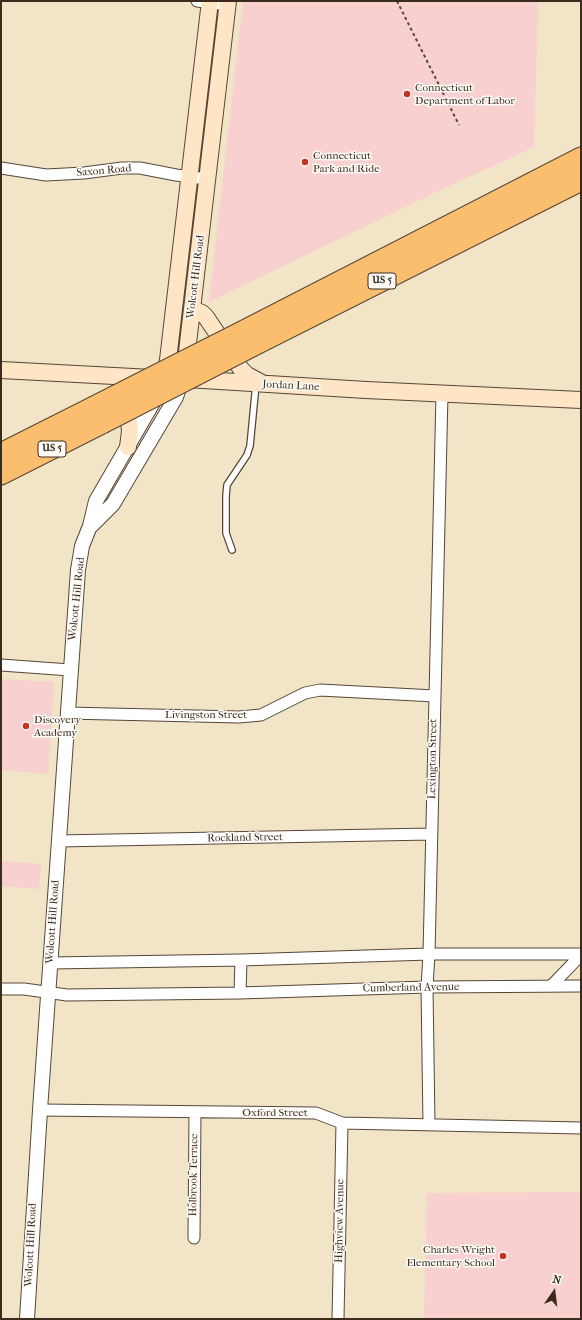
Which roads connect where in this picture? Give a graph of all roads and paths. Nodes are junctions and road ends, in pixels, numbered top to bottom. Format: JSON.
{"nodes":[{"id":1,"x":397,"y":1,"type":"edge"},
{"id":2,"x":205,"y":2,"type":"edge"},
{"id":3,"x":228,"y":3,"type":"edge"},
{"id":4,"x":459,"y":125,"type":"dead end"},
{"id":5,"x":581,"y":158,"type":"edge"},
{"id":6,"x":1,"y":168,"type":"edge"},
{"id":7,"x":189,"y":177,"type":"junction"},
{"id":8,"x":207,"y":179,"type":"junction"},
{"id":9,"x":581,"y":180,"type":"edge"},
{"id":10,"x":581,"y":192,"type":"edge"},
{"id":11,"x":512,"y":215,"type":"junction"},
{"id":12,"x":192,"y":309,"type":"junction"},
{"id":13,"x":248,"y":338,"type":"junction"},
{"id":14,"x":1,"y":370,"type":"edge"},
{"id":15,"x":90,"y":374,"type":"junction"},
{"id":16,"x":164,"y":378,"type":"junction"},
{"id":17,"x":182,"y":379,"type":"junction"},
{"id":18,"x":260,"y":384,"type":"junction"},
{"id":19,"x":442,"y":394,"type":"junction"},
{"id":20,"x":581,"y":400,"type":"edge"},
{"id":21,"x":98,"y":415,"type":"junction"},
{"id":22,"x":128,"y":447,"type":"junction"},
{"id":23,"x":1,"y":454,"type":"edge"},
{"id":24,"x":1,"y":474,"type":"edge"},
{"id":25,"x":108,"y":480,"type":"junction"},
{"id":26,"x":122,"y":489,"type":"junction"},
{"id":27,"x":90,"y":526,"type":"junction"},
{"id":28,"x":232,"y":550,"type":"dead end"},
{"id":29,"x":1,"y":665,"type":"edge"},
{"id":30,"x":70,"y":670,"type":"junction"},
{"id":31,"x":434,"y":696,"type":"junction"},
{"id":32,"x":67,"y":713,"type":"junction"},
{"id":33,"x":431,"y":834,"type":"junction"},
{"id":34,"x":58,"y":842,"type":"junction"},
{"id":35,"x":429,"y":954,"type":"junction"},
{"id":36,"x":581,"y":955,"type":"edge"},
{"id":37,"x":241,"y":960,"type":"junction"},
{"id":38,"x":50,"y":963,"type":"junction"},
{"id":39,"x":551,"y":986,"type":"junction"},
{"id":40,"x":581,"y":986,"type":"edge"},
{"id":41,"x":427,"y":987,"type":"junction"},
{"id":42,"x":1,"y":990,"type":"edge"},
{"id":43,"x":48,"y":992,"type":"junction"},
{"id":44,"x":240,"y":993,"type":"junction"},
{"id":45,"x":40,"y":1110,"type":"junction"},
{"id":46,"x":195,"y":1112,"type":"junction"},
{"id":47,"x":342,"y":1123,"type":"junction"},
{"id":48,"x":429,"y":1125,"type":"junction"},
{"id":49,"x":581,"y":1128,"type":"edge"},
{"id":50,"x":194,"y":1238,"type":"dead end"},
{"id":51,"x":27,"y":1319,"type":"edge"},
{"id":52,"x":338,"y":1319,"type":"edge"}],
"edges":[{"from":1,"to":4,"type":"path"},
{"from":2,"to":3,"type":"street"},
{"from":2,"to":7,"type":"main road","name":"Wolcott Hill Road"},
{"from":3,"to":8,"type":"main road","name":"Wolcott Hill Road"},
{"from":5,"to":13,"type":"highway","number":"US 5"},
{"from":6,"to":7,"type":"street","name":"Saxon Road"},
{"from":7,"to":8,"type":"street","name":"Saxon Road"},
{"from":7,"to":16,"type":"main road","name":"Wolcott Hill Road"},
{"from":8,"to":12,"type":"main road","name":"Wolcott Hill Road"},
{"from":9,"to":11,"type":"highway","number":"US 5"},
{"from":10,"to":11,"type":"highway"},
{"from":11,"to":13,"type":"highway","number":"US 5"},
{"from":12,"to":17,"type":"main road","name":"Wolcott Hill Road"},
{"from":12,"to":18,"type":"main road"},
{"from":13,"to":21,"type":"highway","number":"US 5","bridge":true},
{"from":14,"to":15,"type":"main road","name":"Jordan Lane"},
{"from":15,"to":16,"type":"main road","name":"Jordan Lane"},
{"from":15,"to":22,"type":"main road"},
{"from":16,"to":17,"type":"main road","name":"Jordan Lane"},
{"from":16,"to":22,"type":"street","name":"Wolcott Hill Road"},
{"from":17,"to":18,"type":"main road","name":"Jordan Lane"},
{"from":17,"to":26,"type":"street","name":"Wolcott Hill Road"},
{"from":18,"to":19,"type":"main road","name":"Jordan Lane"},
{"from":18,"to":28,"type":"lane"},
{"from":19,"to":20,"type":"main road","name":"Jordan Lane"},
{"from":19,"to":31,"type":"street","name":"Lexington Street"},
{"from":21,"to":23,"type":"highway","number":"US 5"},
{"from":21,"to":24,"type":"highway","number":"US 5"},
{"from":22,"to":25,"type":"street","name":"Wolcott Hill Road"},
{"from":25,"to":26,"type":"street"},
{"from":25,"to":27,"type":"street","name":"Wolcott Hill Road"},
{"from":26,"to":27,"type":"street","name":"Wolcott Hill Road"},
{"from":27,"to":30,"type":"street","name":"Wolcott Hill Road"},
{"from":29,"to":30,"type":"street"},
{"from":30,"to":32,"type":"street","name":"Wolcott Hill Road"},
{"from":31,"to":32,"type":"street","name":"Livingston Street"},
{"from":31,"to":33,"type":"street","name":"Lexington Street"},
{"from":32,"to":34,"type":"street","name":"Wolcott Hill Road"},
{"from":33,"to":34,"type":"street","name":"Rockland Street"},
{"from":33,"to":35,"type":"street","name":"Lexington Street"},
{"from":34,"to":38,"type":"street","name":"Wolcott Hill Road"},
{"from":35,"to":36,"type":"street"},
{"from":35,"to":37,"type":"street"},
{"from":35,"to":41,"type":"street","name":"Lexington Street"},
{"from":36,"to":39,"type":"street"},
{"from":37,"to":38,"type":"street"},
{"from":37,"to":44,"type":"street"},
{"from":38,"to":43,"type":"street","name":"Wolcott Hill Road"},
{"from":39,"to":40,"type":"street","name":"Cumberland Avenue"},
{"from":39,"to":41,"type":"street","name":"Cumberland Avenue"},
{"from":41,"to":44,"type":"street","name":"Cumberland Avenue"},
{"from":41,"to":48,"type":"street","name":"Lexington Street"},
{"from":42,"to":43,"type":"street","name":"Cumberland Avenue"},
{"from":43,"to":44,"type":"street","name":"Cumberland Avenue"},
{"from":43,"to":45,"type":"street","name":"Wolcott Hill Road"},
{"from":45,"to":46,"type":"street","name":"Oxford Street"},
{"from":45,"to":51,"type":"street","name":"Wolcott Hill Road"},
{"from":46,"to":47,"type":"street","name":"Oxford Street"},
{"from":46,"to":50,"type":"street","name":"Holbrook Terrace"},
{"from":47,"to":48,"type":"street","name":"Oxford Street"},
{"from":47,"to":52,"type":"street","name":"Highview Avenue"},
{"from":48,"to":49,"type":"street","name":"Oxford Street"}]}
